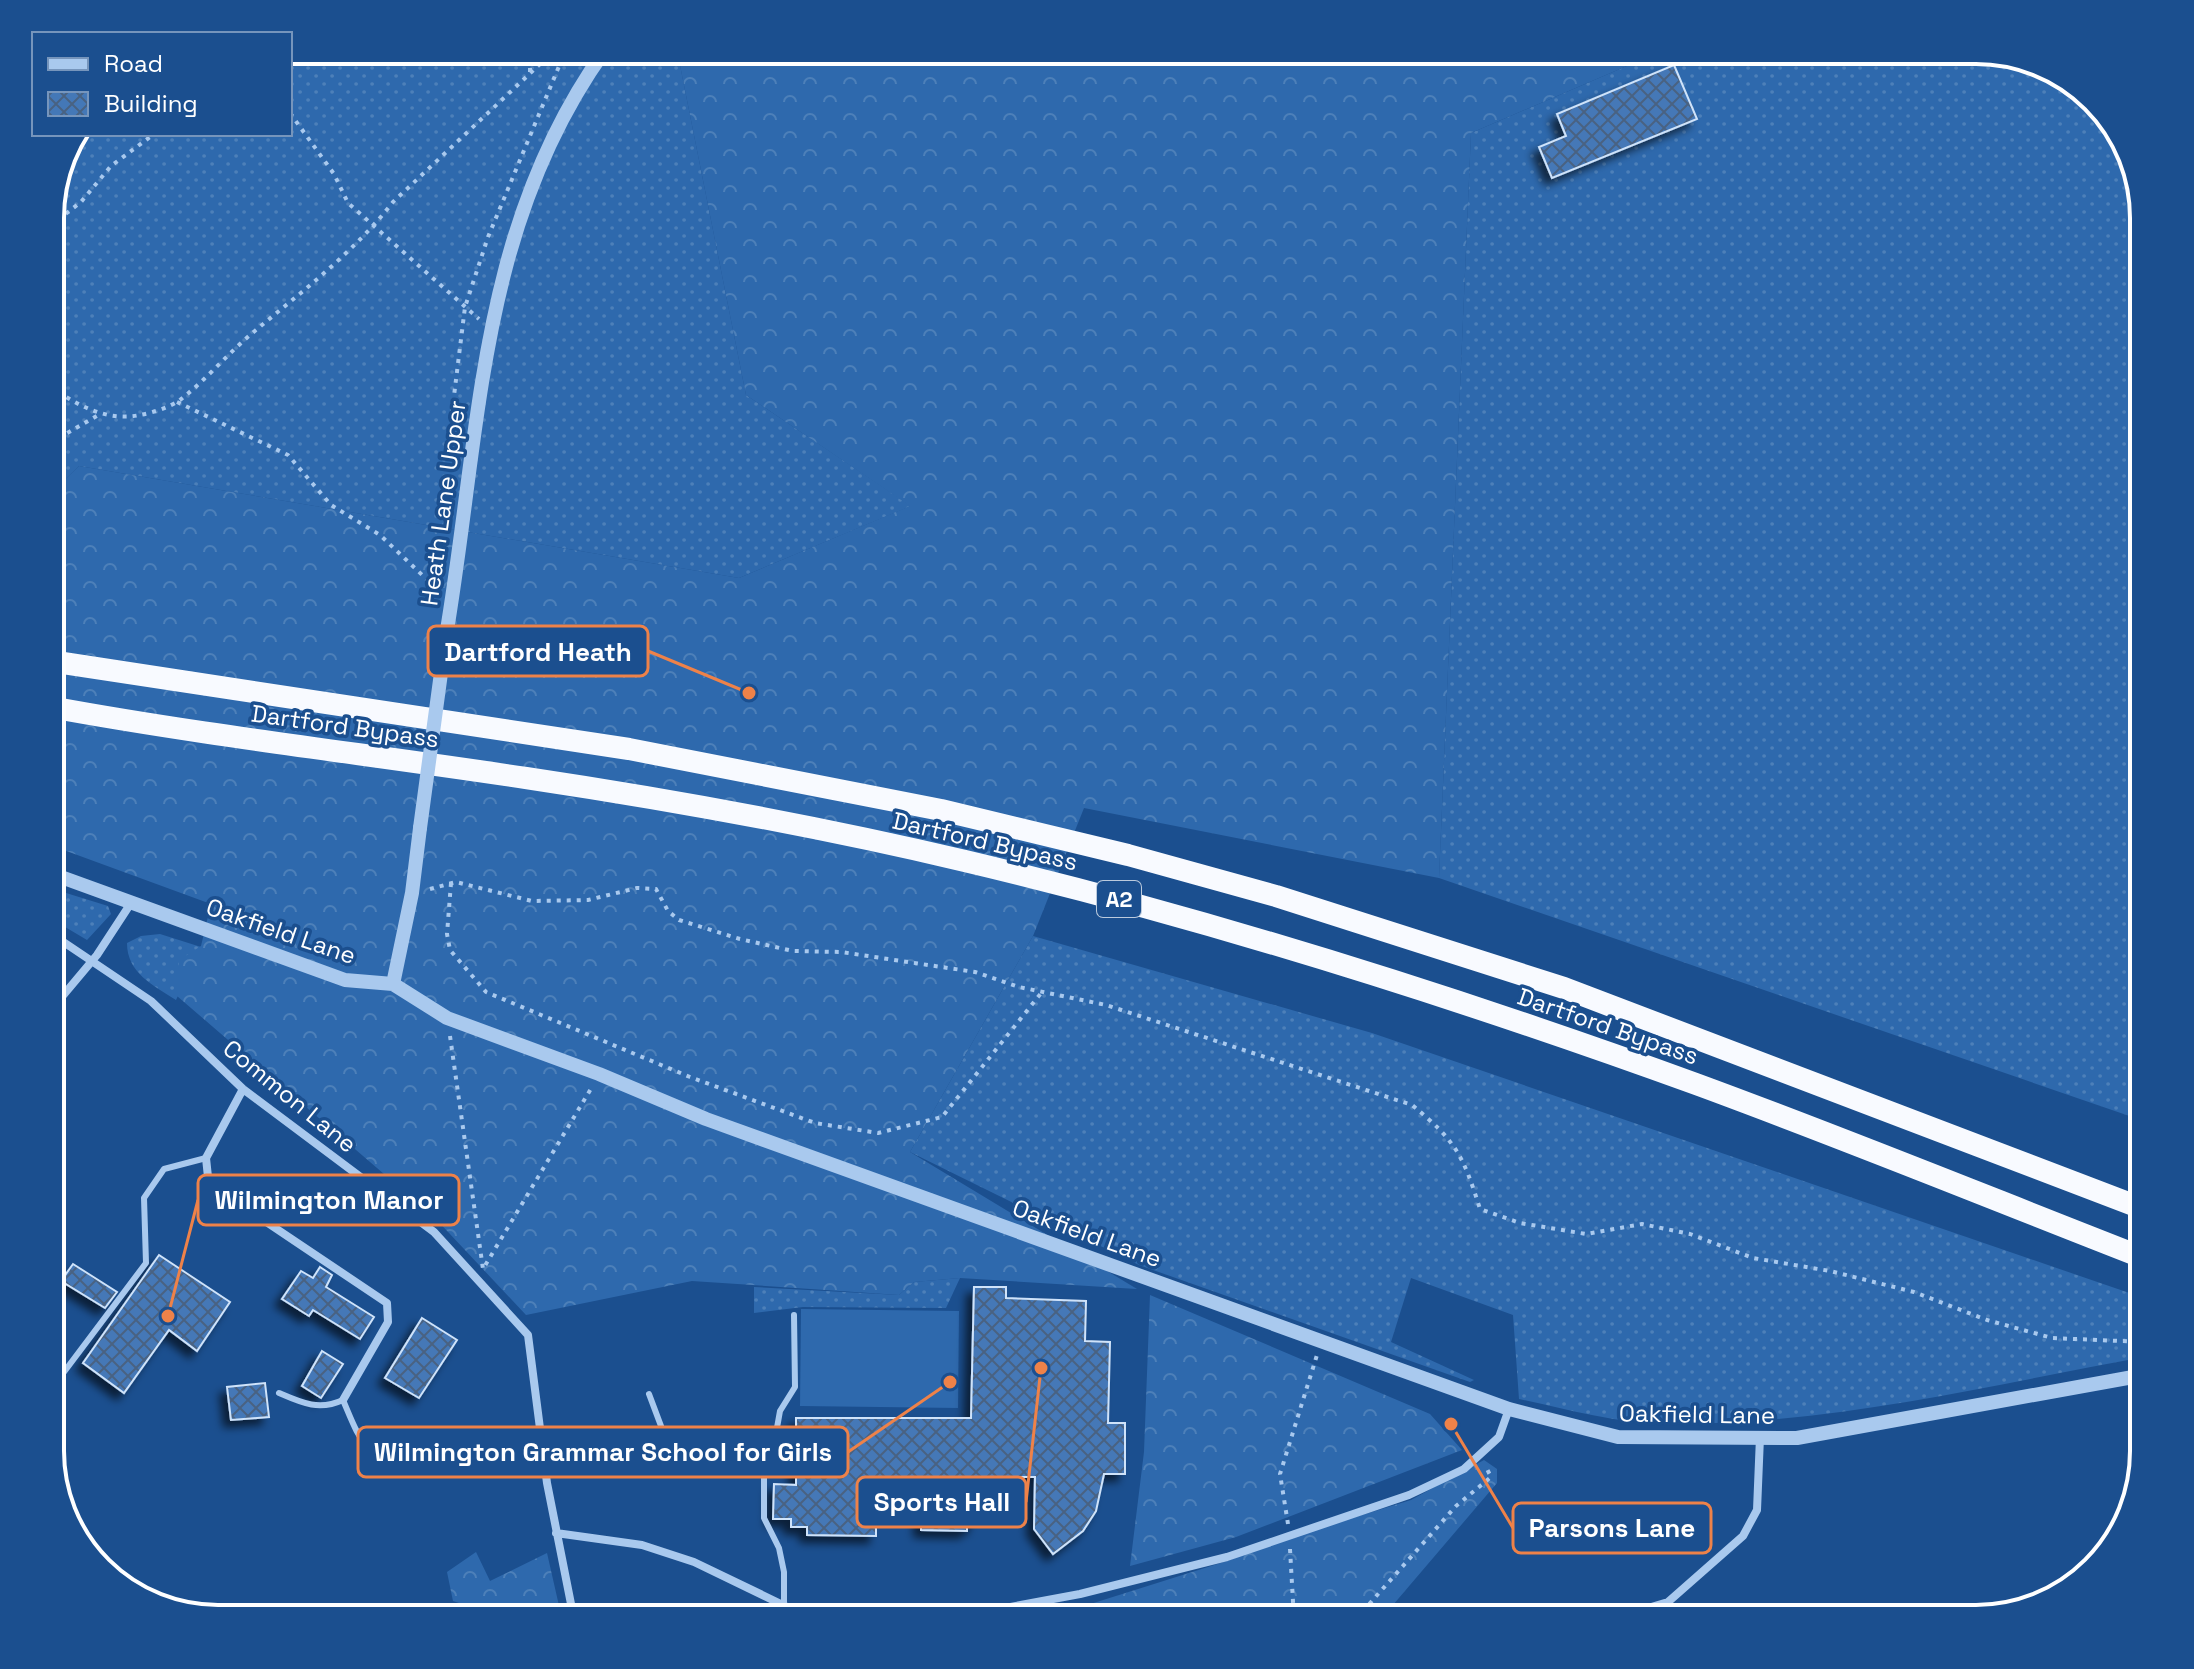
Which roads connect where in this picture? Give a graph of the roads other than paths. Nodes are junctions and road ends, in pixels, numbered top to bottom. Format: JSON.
{"nodes":[{"id":1,"x":595,"y":64,"type":"edge"},
{"id":2,"x":64,"y":663,"type":"edge"},
{"id":3,"x":64,"y":709,"type":"edge"},
{"id":4,"x":64,"y":878,"type":"edge"},
{"id":5,"x":131,"y":903,"type":"junction"},
{"id":6,"x":64,"y":942,"type":"edge"},
{"id":7,"x":90,"y":959,"type":"junction"},
{"id":8,"x":393,"y":984,"type":"junction"},
{"id":9,"x":64,"y":993,"type":"edge"},
{"id":10,"x":243,"y":1089,"type":"junction"},
{"id":11,"x":206,"y":1158,"type":"junction"},
{"id":12,"x":2130,"y":1204,"type":"edge"},
{"id":13,"x":2130,"y":1253,"type":"edge"},
{"id":14,"x":794,"y":1315,"type":"dead end"},
{"id":15,"x":64,"y":1372,"type":"dead end"},
{"id":16,"x":2130,"y":1378,"type":"edge"},
{"id":17,"x":279,"y":1393,"type":"dead end"},
{"id":18,"x":649,"y":1394,"type":"dead end"},
{"id":19,"x":343,"y":1400,"type":"junction"},
{"id":20,"x":1509,"y":1409,"type":"junction"},
{"id":21,"x":1760,"y":1437,"type":"junction"},
{"id":22,"x":410,"y":1459,"type":"dead end"},
{"id":23,"x":756,"y":1463,"type":"junction"},
{"id":24,"x":556,"y":1533,"type":"junction"},
{"id":25,"x":571,"y":1605,"type":"edge"},
{"id":26,"x":778,"y":1605,"type":"edge"},
{"id":27,"x":784,"y":1605,"type":"edge"},
{"id":28,"x":1021,"y":1605,"type":"edge"},
{"id":29,"x":1658,"y":1605,"type":"edge"}],
"edges":[{"from":1,"to":8,"type":"street","name":"Heath Lane Upper","bridge":true},
{"from":2,"to":12,"type":"highway","name":"Dartford Bypass","number":"A2"},
{"from":3,"to":13,"type":"highway","name":"Dartford Bypass","number":"A2"},
{"from":4,"to":5,"type":"street","name":"Oakfield Lane"},
{"from":5,"to":7,"type":"street"},
{"from":5,"to":8,"type":"street","name":"Oakfield Lane"},
{"from":6,"to":7,"type":"street","name":"Common Lane"},
{"from":7,"to":9,"type":"street"},
{"from":7,"to":10,"type":"street","name":"Common Lane"},
{"from":8,"to":20,"type":"street","name":"Oakfield Lane"},
{"from":10,"to":11,"type":"street"},
{"from":10,"to":24,"type":"street","name":"Common Lane"},
{"from":11,"to":15,"type":"lane"},
{"from":11,"to":19,"type":"street"},
{"from":14,"to":23,"type":"lane"},
{"from":16,"to":21,"type":"street","name":"Oakfield Lane"},
{"from":17,"to":19,"type":"lane"},
{"from":18,"to":23,"type":"lane"},
{"from":19,"to":22,"type":"lane"},
{"from":20,"to":21,"type":"street","name":"Oakfield Lane"},
{"from":20,"to":28,"type":"street"},
{"from":21,"to":29,"type":"street"},
{"from":23,"to":27,"type":"lane"},
{"from":24,"to":25,"type":"street","name":"Common Lane"},
{"from":24,"to":26,"type":"street"}]}
